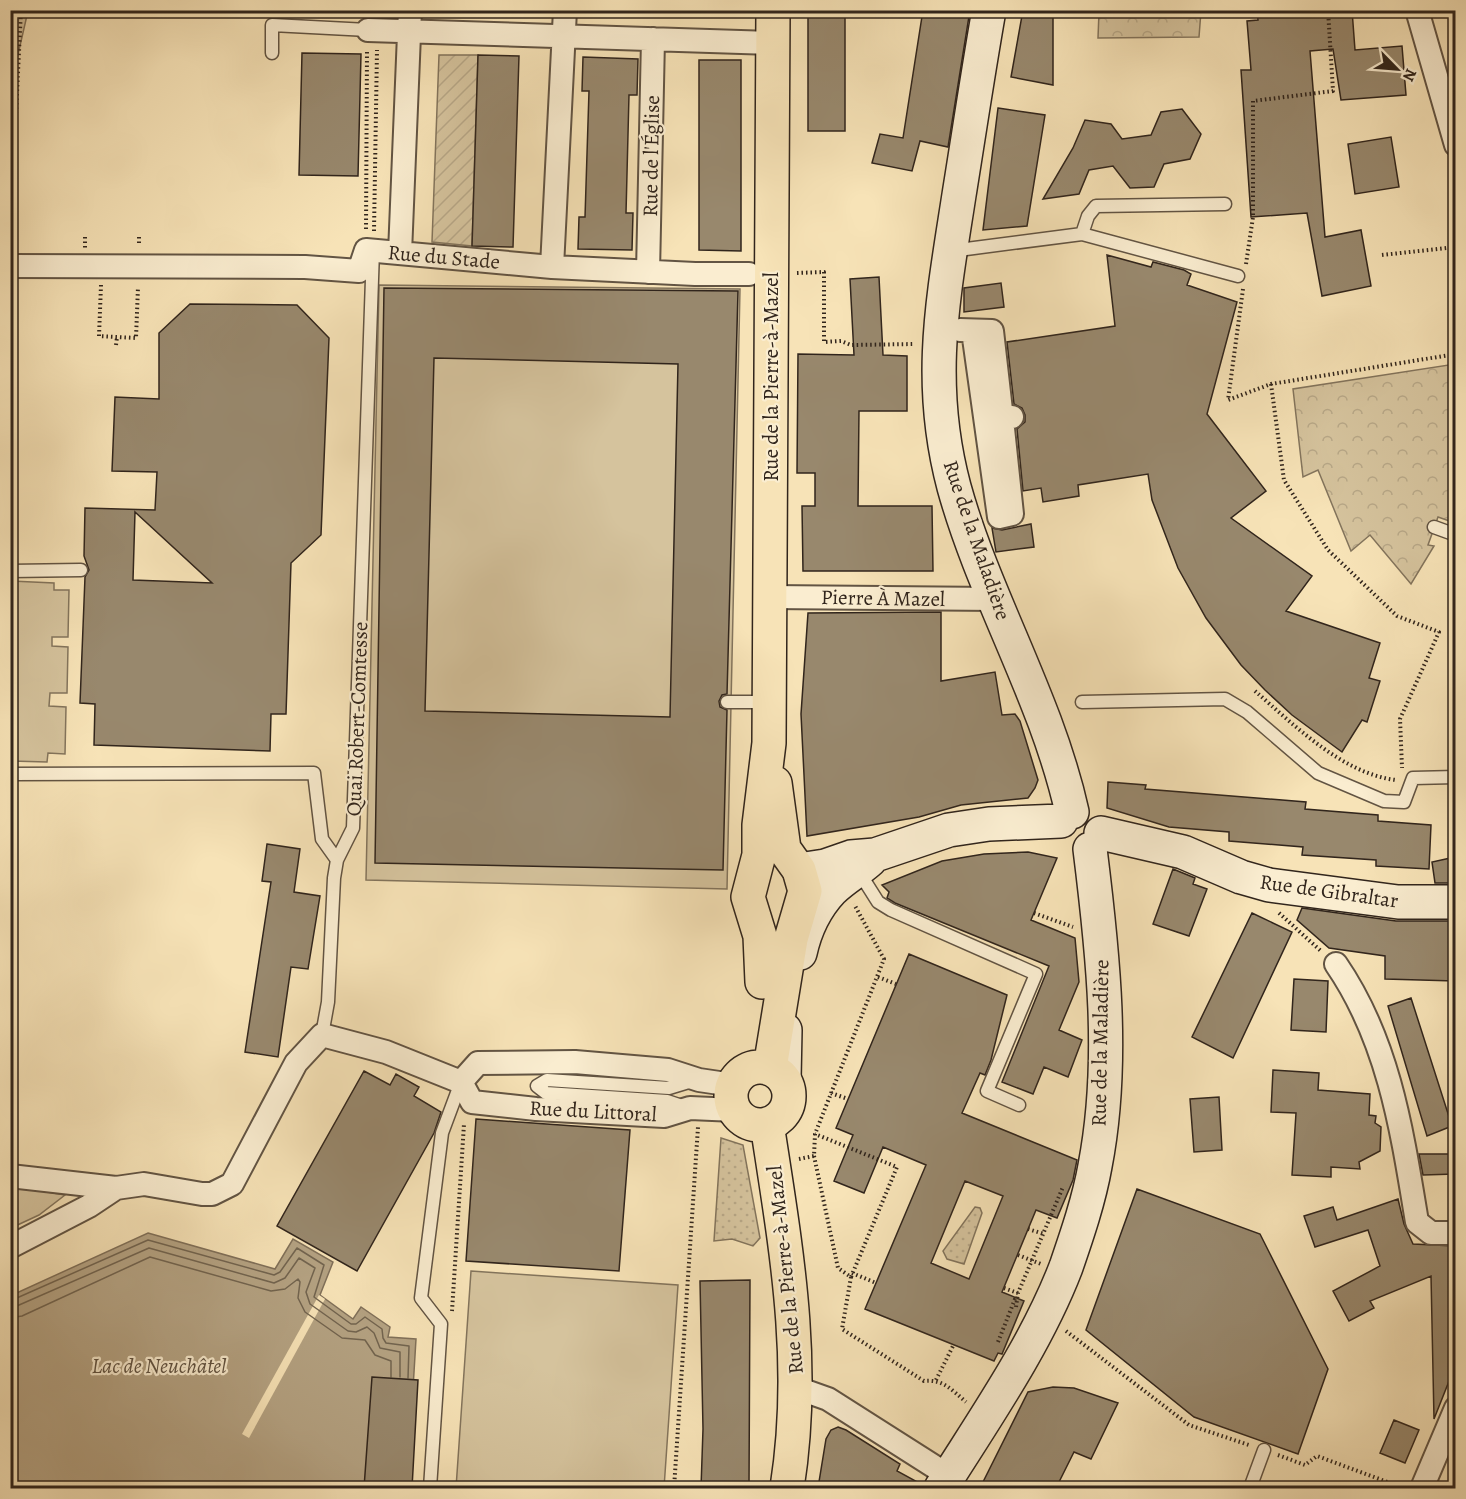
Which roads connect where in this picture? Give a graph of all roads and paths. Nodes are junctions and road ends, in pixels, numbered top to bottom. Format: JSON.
{"nodes":[{"id":1,"x":21,"y":10,"type":"edge"},
{"id":2,"x":565,"y":10,"type":"edge"},
{"id":3,"x":773,"y":10,"type":"edge"},
{"id":4,"x":989,"y":10,"type":"edge"},
{"id":5,"x":1328,"y":10,"type":"edge"},
{"id":6,"x":1417,"y":12,"type":"edge"},
{"id":7,"x":409,"y":22,"type":"edge"},
{"id":8,"x":372,"y":31,"type":"junction"},
{"id":9,"x":564,"y":37,"type":"junction"},
{"id":10,"x":653,"y":39,"type":"junction"},
{"id":11,"x":773,"y":43,"type":"junction"},
{"id":12,"x":272,"y":53,"type":"dead end"},
{"id":13,"x":10,"y":120,"type":"edge"},
{"id":14,"x":1455,"y":145,"type":"edge"},
{"id":15,"x":1225,"y":204,"type":"dead end"},
{"id":16,"x":1253,"y":217,"type":"dead end"},
{"id":17,"x":1082,"y":234,"type":"junction"},
{"id":18,"x":1455,"y":247,"type":"edge"},
{"id":19,"x":370,"y":250,"type":"junction"},
{"id":20,"x":950,"y":251,"type":"junction"},
{"id":21,"x":400,"y":253,"type":"junction"},
{"id":22,"x":1382,"y":255,"type":"dead end"},
{"id":23,"x":10,"y":266,"type":"edge"},
{"id":24,"x":102,"y":267,"type":"junction"},
{"id":25,"x":552,"y":267,"type":"junction"},
{"id":26,"x":139,"y":268,"type":"junction"},
{"id":27,"x":648,"y":272,"type":"junction"},
{"id":28,"x":793,"y":273,"type":"dead end"},
{"id":29,"x":749,"y":274,"type":"dead end"},
{"id":30,"x":1238,"y":276,"type":"dead end"},
{"id":31,"x":1239,"y":313,"type":"dead end"},
{"id":32,"x":973,"y":331,"type":"junction"},
{"id":33,"x":932,"y":336,"type":"junction"},
{"id":34,"x":117,"y":337,"type":"junction"},
{"id":35,"x":116,"y":345,"type":"dead end"},
{"id":36,"x":1455,"y":354,"type":"edge"},
{"id":37,"x":1271,"y":384,"type":"junction"},
{"id":38,"x":1434,"y":527,"type":"dead end"},
{"id":39,"x":1455,"y":535,"type":"edge"},
{"id":40,"x":81,"y":570,"type":"dead end"},
{"id":41,"x":10,"y":571,"type":"edge"},
{"id":42,"x":770,"y":597,"type":"junction"},
{"id":43,"x":996,"y":599,"type":"junction"},
{"id":44,"x":1255,"y":691,"type":"dead end"},
{"id":45,"x":727,"y":702,"type":"dead end"},
{"id":46,"x":769,"y":702,"type":"junction"},
{"id":47,"x":1082,"y":702,"type":"dead end"},
{"id":48,"x":769,"y":743,"type":"junction"},
{"id":49,"x":10,"y":774,"type":"edge"},
{"id":50,"x":1455,"y":777,"type":"edge"},
{"id":51,"x":1403,"y":781,"type":"junction"},
{"id":52,"x":1404,"y":802,"type":"junction"},
{"id":53,"x":1066,"y":816,"type":"junction"},
{"id":54,"x":1096,"y":841,"type":"junction"},
{"id":55,"x":337,"y":860,"type":"junction"},
{"id":56,"x":799,"y":870,"type":"junction"},
{"id":57,"x":854,"y":879,"type":"junction"},
{"id":58,"x":1269,"y":885,"type":"junction"},
{"id":59,"x":1455,"y":902,"type":"edge"},
{"id":60,"x":1034,"y":913,"type":"dead end"},
{"id":61,"x":1080,"y":930,"type":"dead end"},
{"id":62,"x":1336,"y":964,"type":"joint"},
{"id":63,"x":774,"y":972,"type":"junction"},
{"id":64,"x":878,"y":977,"type":"junction"},
{"id":65,"x":896,"y":984,"type":"dead end"},
{"id":66,"x":788,"y":1014,"type":"junction"},
{"id":67,"x":322,"y":1035,"type":"junction"},
{"id":68,"x":699,"y":1080,"type":"junction"},
{"id":69,"x":461,"y":1082,"type":"junction"},
{"id":70,"x":755,"y":1082,"type":"junction"},
{"id":71,"x":831,"y":1093,"type":"junction"},
{"id":72,"x":848,"y":1099,"type":"dead end"},
{"id":73,"x":1019,"y":1104,"type":"dead end"},
{"id":74,"x":694,"y":1118,"type":"junction"},
{"id":75,"x":767,"y":1124,"type":"junction"},
{"id":76,"x":815,"y":1134,"type":"junction"},
{"id":77,"x":814,"y":1156,"type":"junction"},
{"id":78,"x":798,"y":1159,"type":"dead end"},
{"id":79,"x":10,"y":1176,"type":"edge"},
{"id":80,"x":116,"y":1188,"type":"junction"},
{"id":81,"x":1060,"y":1190,"type":"dead end"},
{"id":82,"x":1028,"y":1229,"type":"dead end"},
{"id":83,"x":1455,"y":1233,"type":"edge"},
{"id":84,"x":1043,"y":1235,"type":"junction"},
{"id":85,"x":10,"y":1247,"type":"edge"},
{"id":86,"x":1018,"y":1255,"type":"dead end"},
{"id":87,"x":1032,"y":1260,"type":"junction"},
{"id":88,"x":852,"y":1275,"type":"junction"},
{"id":89,"x":876,"y":1282,"type":"dead end"},
{"id":90,"x":1004,"y":1288,"type":"dead end"},
{"id":91,"x":1018,"y":1293,"type":"junction"},
{"id":92,"x":1019,"y":1300,"type":"dead end"},
{"id":93,"x":451,"y":1321,"type":"dead end"},
{"id":94,"x":1059,"y":1327,"type":"dead end"},
{"id":95,"x":954,"y":1344,"type":"dead end"},
{"id":96,"x":936,"y":1380,"type":"junction"},
{"id":97,"x":797,"y":1388,"type":"junction"},
{"id":98,"x":971,"y":1406,"type":"dead end"},
{"id":99,"x":1455,"y":1408,"type":"edge"},
{"id":100,"x":1264,"y":1450,"type":"junction"},
{"id":101,"x":945,"y":1482,"type":"edge"},
{"id":102,"x":430,"y":1488,"type":"edge"},
{"id":103,"x":674,"y":1488,"type":"edge"},
{"id":104,"x":787,"y":1488,"type":"edge"},
{"id":105,"x":1250,"y":1488,"type":"edge"},
{"id":106,"x":1405,"y":1488,"type":"edge"},
{"id":107,"x":1422,"y":1488,"type":"edge"}],
"edges":[{"from":1,"to":13,"type":"path"},
{"from":2,"to":9,"type":"street"},
{"from":3,"to":11,"type":"main road","name":"Rue de la Pierre-à-Mazel"},
{"from":4,"to":20,"type":"street","name":"Rue de la Maladière"},
{"from":5,"to":16,"type":"path"},
{"from":6,"to":14,"type":"street"},
{"from":7,"to":8,"type":"street"},
{"from":7,"to":9,"type":"street"},
{"from":7,"to":21,"type":"street"},
{"from":8,"to":12,"type":"lane"},
{"from":8,"to":19,"type":"path"},
{"from":8,"to":19,"type":"path"},
{"from":9,"to":10,"type":"street"},
{"from":9,"to":25,"type":"street"},
{"from":10,"to":11,"type":"street"},
{"from":10,"to":27,"type":"street","name":"Rue de l'Église"},
{"from":11,"to":42,"type":"main road","name":"Rue de la Pierre-à-Mazel"},
{"from":15,"to":17,"type":"lane"},
{"from":17,"to":20,"type":"lane"},
{"from":17,"to":30,"type":"lane"},
{"from":18,"to":22,"type":"path"},
{"from":19,"to":21,"type":"street","name":"Rue du Stade"},
{"from":19,"to":26,"type":"street","name":"Rue du Stade"},
{"from":19,"to":55,"type":"lane","name":"Quai Robert-Comtesse"},
{"from":20,"to":33,"type":"street","name":"Rue de la Maladière"},
{"from":21,"to":25,"type":"street","name":"Rue du Stade"},
{"from":23,"to":24,"type":"street","name":"Rue du Stade"},
{"from":24,"to":26,"type":"street","name":"Rue du Stade"},
{"from":24,"to":34,"type":"path"},
{"from":25,"to":27,"type":"street","name":"Rue du Stade"},
{"from":26,"to":34,"type":"path"},
{"from":27,"to":29,"type":"street","name":"Rue du Stade"},
{"from":28,"to":33,"type":"path"},
{"from":31,"to":37,"type":"path"},
{"from":32,"to":32,"type":"street"},
{"from":32,"to":33,"type":"street"},
{"from":33,"to":43,"type":"street","name":"Rue de la Maladière"},
{"from":34,"to":35,"type":"path"},
{"from":36,"to":37,"type":"path"},
{"from":37,"to":51,"type":"path"},
{"from":38,"to":39,"type":"lane"},
{"from":40,"to":41,"type":"lane"},
{"from":42,"to":43,"type":"street","name":"Pierre À Mazel"},
{"from":42,"to":46,"type":"main road","name":"Rue de la Pierre-à-Mazel"},
{"from":43,"to":53,"type":"street","name":"Rue de la Maladière"},
{"from":44,"to":51,"type":"path"},
{"from":45,"to":46,"type":"lane"},
{"from":46,"to":48,"type":"main road","name":"Rue de la Pierre-à-Mazel"},
{"from":47,"to":52,"type":"lane"},
{"from":48,"to":56,"type":"main road","name":"Rue de la Pierre-à-Mazel"},
{"from":48,"to":63,"type":"main road","name":"Rue de la Pierre-à-Mazel"},
{"from":49,"to":55,"type":"lane"},
{"from":50,"to":52,"type":"lane"},
{"from":51,"to":52,"type":"path"},
{"from":53,"to":54,"type":"street"},
{"from":53,"to":57,"type":"street"},
{"from":54,"to":58,"type":"street","name":"Rue de Gibraltar"},
{"from":54,"to":101,"type":"street","name":"Rue de la Maladière"},
{"from":55,"to":67,"type":"lane","name":"Quai Robert-Comtesse"},
{"from":56,"to":57,"type":"street"},
{"from":56,"to":63,"type":"main road","name":"Rue de la Pierre-à-Mazel"},
{"from":57,"to":64,"type":"path"},
{"from":57,"to":66,"type":"street"},
{"from":57,"to":73,"type":"lane"},
{"from":58,"to":59,"type":"street","name":"Rue de Gibraltar"},
{"from":58,"to":62,"type":"path"},
{"from":60,"to":61,"type":"path"},
{"from":62,"to":83,"type":"street"},
{"from":63,"to":66,"type":"street"},
{"from":63,"to":70,"type":"main road","name":"Rue de la Pierre-à-Mazel"},
{"from":64,"to":65,"type":"path"},
{"from":64,"to":71,"type":"path"},
{"from":66,"to":70,"type":"street"},
{"from":67,"to":69,"type":"street","name":"Rue du Littoral"},
{"from":67,"to":80,"type":"street"},
{"from":68,"to":69,"type":"street"},
{"from":68,"to":70,"type":"street"},
{"from":68,"to":74,"type":"lane"},
{"from":69,"to":74,"type":"street","name":"Rue du Littoral"},
{"from":69,"to":93,"type":"path"},
{"from":69,"to":102,"type":"lane"},
{"from":70,"to":74,"type":"street","name":"Rue du Littoral"},
{"from":70,"to":75,"type":"main road"},
{"from":70,"to":75,"type":"main road","name":"Rue de la Pierre-à-Mazel"},
{"from":71,"to":72,"type":"path"},
{"from":71,"to":76,"type":"path"},
{"from":74,"to":103,"type":"path"},
{"from":75,"to":97,"type":"main road","name":"Rue de la Pierre-à-Mazel"},
{"from":76,"to":77,"type":"path"},
{"from":76,"to":88,"type":"path"},
{"from":77,"to":78,"type":"path"},
{"from":77,"to":88,"type":"path"},
{"from":79,"to":80,"type":"street"},
{"from":80,"to":85,"type":"street"},
{"from":81,"to":84,"type":"path"},
{"from":82,"to":84,"type":"path"},
{"from":84,"to":87,"type":"path"},
{"from":86,"to":87,"type":"path"},
{"from":87,"to":91,"type":"path"},
{"from":88,"to":89,"type":"path"},
{"from":88,"to":96,"type":"path"},
{"from":90,"to":91,"type":"path"},
{"from":91,"to":92,"type":"path"},
{"from":94,"to":100,"type":"path"},
{"from":95,"to":96,"type":"path"},
{"from":96,"to":98,"type":"path"},
{"from":97,"to":101,"type":"street"},
{"from":97,"to":104,"type":"main road","name":"Rue de la Pierre-à-Mazel"},
{"from":99,"to":107,"type":"street"},
{"from":100,"to":105,"type":"lane"},
{"from":100,"to":106,"type":"path"}]}
